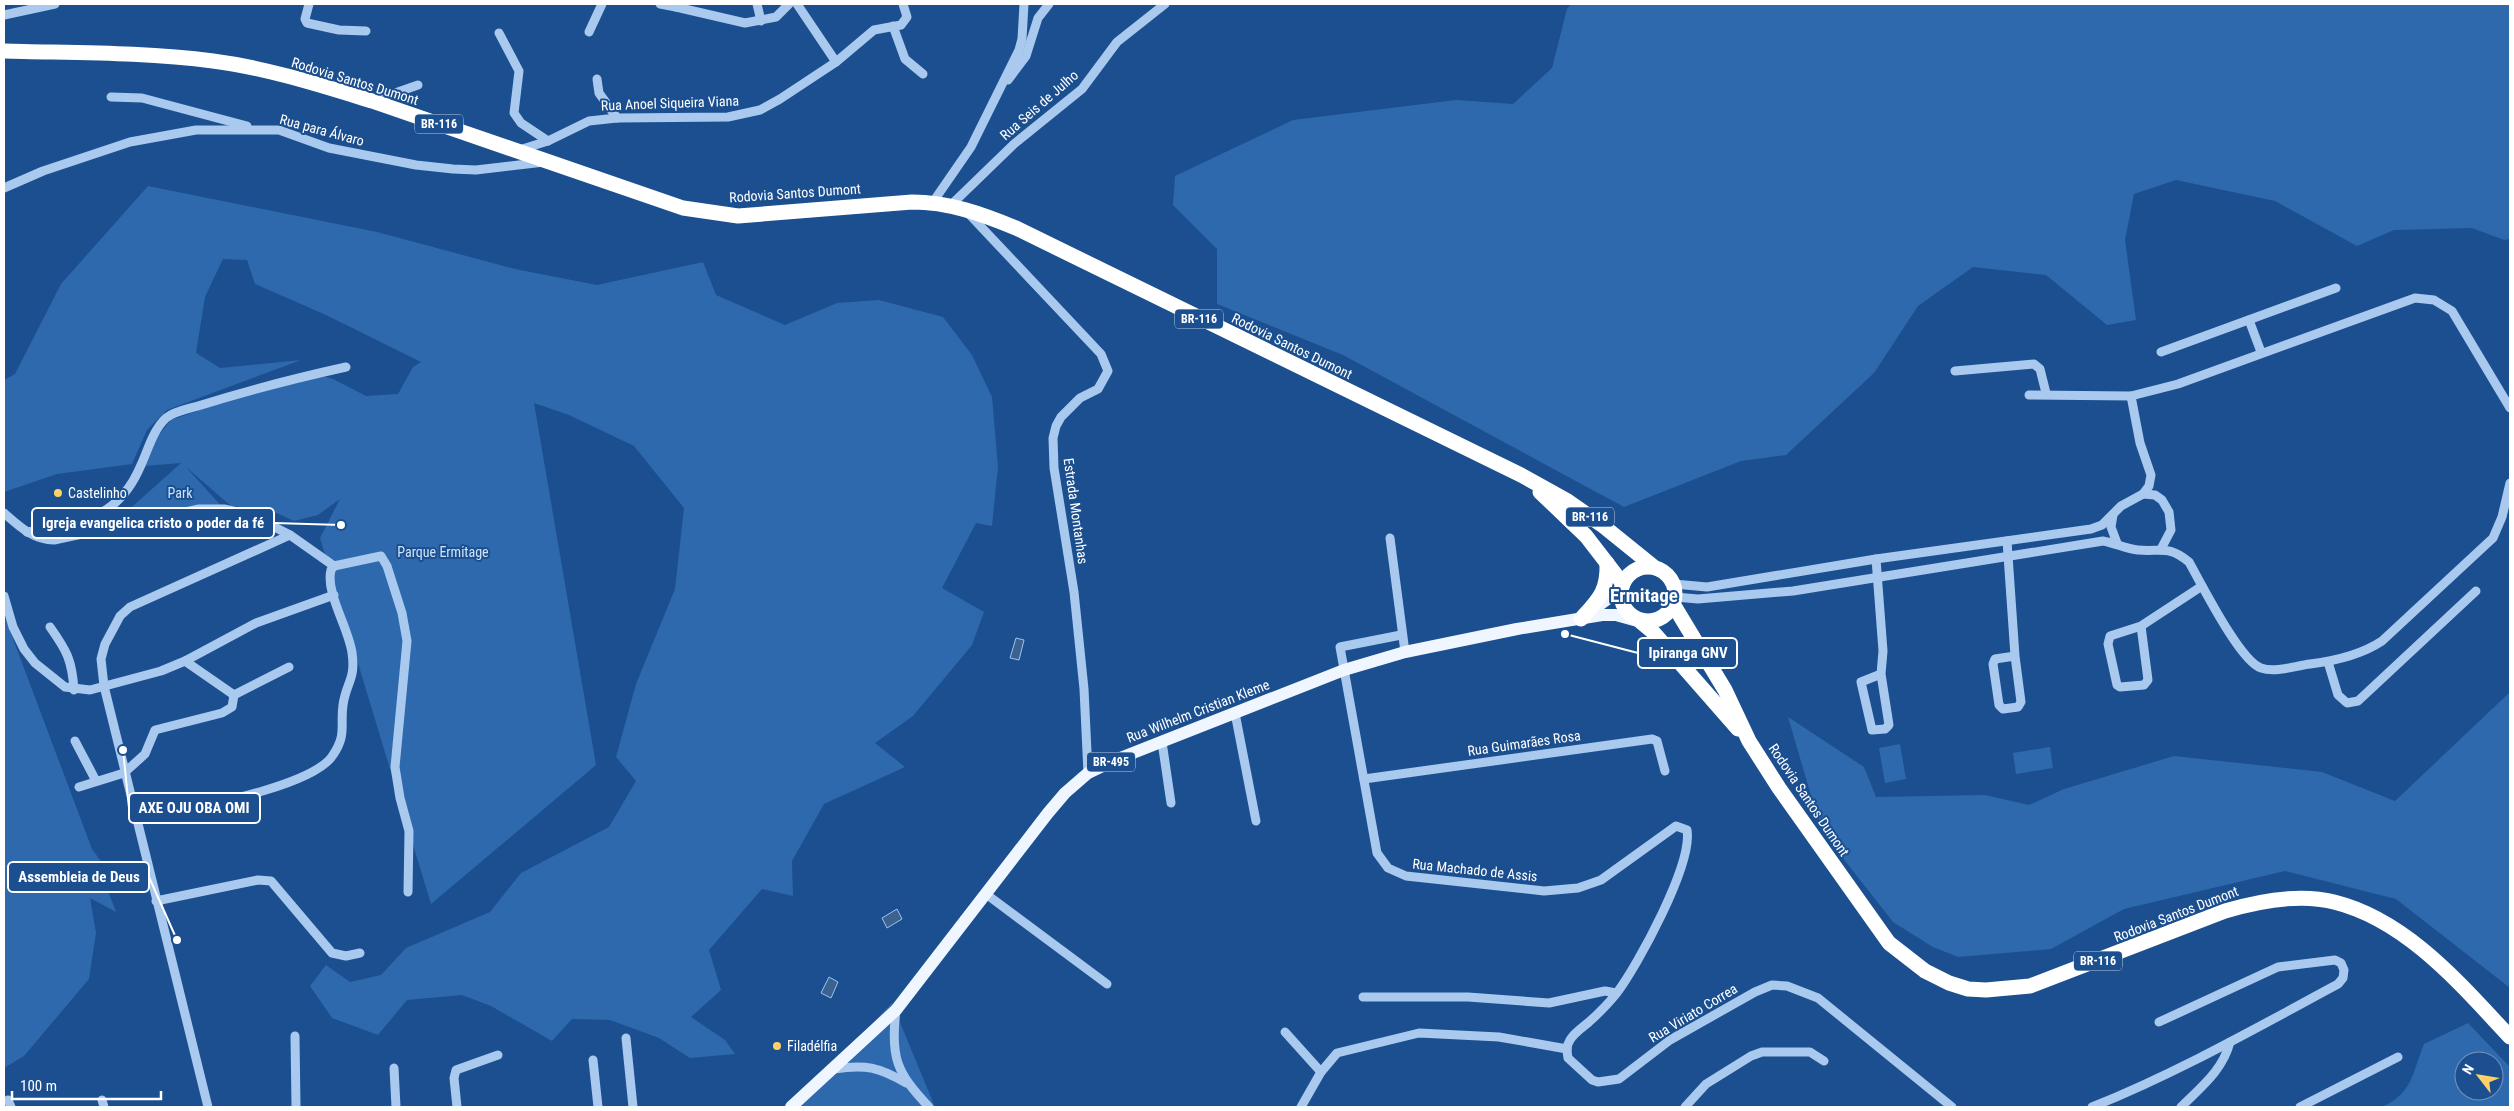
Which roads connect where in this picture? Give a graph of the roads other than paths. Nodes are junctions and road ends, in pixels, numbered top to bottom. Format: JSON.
{"nodes":[{"id":1,"x":55,"y":4,"type":"edge"},
{"id":2,"x":309,"y":4,"type":"edge"},
{"id":3,"x":602,"y":4,"type":"edge"},
{"id":4,"x":660,"y":4,"type":"edge"},
{"id":5,"x":757,"y":4,"type":"edge"},
{"id":6,"x":789,"y":4,"type":"edge"},
{"id":7,"x":797,"y":4,"type":"edge"},
{"id":8,"x":903,"y":4,"type":"edge"},
{"id":9,"x":1024,"y":4,"type":"edge"},
{"id":10,"x":1049,"y":4,"type":"edge"},
{"id":11,"x":1165,"y":4,"type":"edge"},
{"id":12,"x":677,"y":5,"type":"edge"},
{"id":13,"x":43,"y":6,"type":"edge"},
{"id":14,"x":4,"y":15,"type":"edge"},
{"id":15,"x":761,"y":21,"type":"junction"},
{"id":16,"x":893,"y":26,"type":"junction"},
{"id":17,"x":366,"y":31,"type":"dead end"},
{"id":18,"x":589,"y":32,"type":"dead end"},
{"id":19,"x":499,"y":33,"type":"dead end"},
{"id":20,"x":4,"y":52,"type":"edge"},
{"id":21,"x":836,"y":62,"type":"junction"},
{"id":22,"x":923,"y":74,"type":"dead end"},
{"id":23,"x":597,"y":79,"type":"dead end"},
{"id":24,"x":418,"y":85,"type":"dead end"},
{"id":25,"x":1000,"y":89,"type":"junction"},
{"id":26,"x":111,"y":97,"type":"dead end"},
{"id":27,"x":372,"y":101,"type":"junction"},
{"id":28,"x":617,"y":118,"type":"junction"},
{"id":29,"x":257,"y":129,"type":"junction"},
{"id":30,"x":548,"y":142,"type":"junction"},
{"id":31,"x":516,"y":151,"type":"junction"},
{"id":32,"x":552,"y":161,"type":"junction"},
{"id":33,"x":4,"y":188,"type":"edge"},
{"id":34,"x":933,"y":202,"type":"junction"},
{"id":35,"x":950,"y":206,"type":"junction"},
{"id":36,"x":965,"y":210,"type":"junction"},
{"id":37,"x":2336,"y":288,"type":"dead end"},
{"id":38,"x":2249,"y":320,"type":"junction"},
{"id":39,"x":2161,"y":352,"type":"dead end"},
{"id":40,"x":2261,"y":352,"type":"junction"},
{"id":41,"x":346,"y":367,"type":"dead end"},
{"id":42,"x":1954,"y":371,"type":"dead end"},
{"id":43,"x":2046,"y":393,"type":"junction"},
{"id":44,"x":2029,"y":394,"type":"dead end"},
{"id":45,"x":2131,"y":396,"type":"junction"},
{"id":46,"x":2510,"y":408,"type":"edge"},
{"id":47,"x":1521,"y":474,"type":"junction"},
{"id":48,"x":2510,"y":483,"type":"edge"},
{"id":49,"x":2143,"y":494,"type":"junction"},
{"id":50,"x":4,"y":513,"type":"edge"},
{"id":51,"x":2112,"y":515,"type":"junction"},
{"id":52,"x":27,"y":532,"type":"junction"},
{"id":53,"x":290,"y":535,"type":"junction"},
{"id":54,"x":1390,"y":538,"type":"dead end"},
{"id":55,"x":2007,"y":541,"type":"junction"},
{"id":56,"x":2117,"y":543,"type":"junction"},
{"id":57,"x":2161,"y":549,"type":"junction"},
{"id":58,"x":2008,"y":556,"type":"junction"},
{"id":59,"x":1876,"y":559,"type":"junction"},
{"id":60,"x":1606,"y":563,"type":"junction"},
{"id":61,"x":334,"y":566,"type":"junction"},
{"id":62,"x":1654,"y":567,"type":"junction"},
{"id":63,"x":1877,"y":577,"type":"junction"},
{"id":64,"x":2202,"y":586,"type":"junction"},
{"id":65,"x":1621,"y":587,"type":"junction"},
{"id":66,"x":2476,"y":591,"type":"dead end"},
{"id":67,"x":334,"y":595,"type":"junction"},
{"id":68,"x":1674,"y":595,"type":"junction"},
{"id":69,"x":4,"y":596,"type":"edge"},
{"id":70,"x":1581,"y":618,"type":"junction"},
{"id":71,"x":1641,"y":622,"type":"junction"},
{"id":72,"x":2141,"y":626,"type":"junction"},
{"id":73,"x":50,"y":627,"type":"dead end"},
{"id":74,"x":1402,"y":635,"type":"junction"},
{"id":75,"x":1405,"y":652,"type":"junction"},
{"id":76,"x":2015,"y":656,"type":"junction"},
{"id":77,"x":185,"y":661,"type":"junction"},
{"id":78,"x":2328,"y":662,"type":"junction"},
{"id":79,"x":289,"y":667,"type":"dead end"},
{"id":80,"x":1344,"y":670,"type":"junction"},
{"id":81,"x":1881,"y":674,"type":"junction"},
{"id":82,"x":104,"y":686,"type":"junction"},
{"id":83,"x":74,"y":690,"type":"junction"},
{"id":84,"x":234,"y":695,"type":"junction"},
{"id":85,"x":1235,"y":713,"type":"junction"},
{"id":86,"x":75,"y":741,"type":"dead end"},
{"id":87,"x":1749,"y":741,"type":"junction"},
{"id":88,"x":1162,"y":742,"type":"junction"},
{"id":89,"x":1665,"y":771,"type":"dead end"},
{"id":90,"x":124,"y":772,"type":"junction"},
{"id":91,"x":1088,"y":773,"type":"junction"},
{"id":92,"x":1364,"y":779,"type":"junction"},
{"id":93,"x":96,"y":781,"type":"junction"},
{"id":94,"x":79,"y":787,"type":"dead end"},
{"id":95,"x":1171,"y":803,"type":"dead end"},
{"id":96,"x":138,"y":820,"type":"junction"},
{"id":97,"x":1256,"y":821,"type":"dead end"},
{"id":98,"x":408,"y":892,"type":"dead end"},
{"id":99,"x":986,"y":894,"type":"junction"},
{"id":100,"x":156,"y":901,"type":"junction"},
{"id":101,"x":360,"y":953,"type":"dead end"},
{"id":102,"x":1107,"y":984,"type":"dead end"},
{"id":103,"x":1616,"y":992,"type":"junction"},
{"id":104,"x":1363,"y":997,"type":"dead end"},
{"id":105,"x":896,"y":1010,"type":"junction"},
{"id":106,"x":2159,"y":1022,"type":"dead end"},
{"id":107,"x":1285,"y":1032,"type":"dead end"},
{"id":108,"x":295,"y":1036,"type":"dead end"},
{"id":109,"x":2510,"y":1037,"type":"edge"},
{"id":110,"x":626,"y":1038,"type":"dead end"},
{"id":111,"x":2230,"y":1042,"type":"junction"},
{"id":112,"x":1566,"y":1049,"type":"junction"},
{"id":113,"x":498,"y":1054,"type":"dead end"},
{"id":114,"x":2398,"y":1057,"type":"dead end"},
{"id":115,"x":593,"y":1060,"type":"dead end"},
{"id":116,"x":1824,"y":1061,"type":"dead end"},
{"id":117,"x":394,"y":1068,"type":"dead end"},
{"id":118,"x":834,"y":1068,"type":"junction"},
{"id":119,"x":1321,"y":1072,"type":"junction"},
{"id":120,"x":906,"y":1083,"type":"junction"},
{"id":121,"x":1305,"y":1106,"type":"edge"},
{"id":122,"x":208,"y":1107,"type":"edge"},
{"id":123,"x":296,"y":1107,"type":"edge"},
{"id":124,"x":396,"y":1107,"type":"edge"},
{"id":125,"x":457,"y":1107,"type":"edge"},
{"id":126,"x":598,"y":1107,"type":"edge"},
{"id":127,"x":633,"y":1107,"type":"edge"},
{"id":128,"x":791,"y":1107,"type":"edge"},
{"id":129,"x":929,"y":1107,"type":"edge"},
{"id":130,"x":1684,"y":1107,"type":"edge"},
{"id":131,"x":1952,"y":1107,"type":"edge"},
{"id":132,"x":2092,"y":1107,"type":"edge"},
{"id":133,"x":2181,"y":1107,"type":"edge"},
{"id":134,"x":2300,"y":1107,"type":"edge"}],
"edges":[{"from":1,"to":13,"type":"street"},
{"from":2,"to":17,"type":"street"},
{"from":3,"to":18,"type":"street"},
{"from":4,"to":12,"type":"street"},
{"from":5,"to":15,"type":"street"},
{"from":6,"to":15,"type":"street"},
{"from":7,"to":21,"type":"street"},
{"from":8,"to":16,"type":"street"},
{"from":9,"to":25,"type":"street"},
{"from":10,"to":25,"type":"street"},
{"from":11,"to":35,"type":"street","name":"Rua Seis de Julho"},
{"from":12,"to":15,"type":"street"},
{"from":13,"to":14,"type":"street"},
{"from":16,"to":21,"type":"street","name":"Rua Anoel Siqueira Viana"},
{"from":16,"to":22,"type":"street"},
{"from":19,"to":30,"type":"street"},
{"from":20,"to":27,"type":"highway","name":"Rodovia Santos Dumont","number":"BR-116"},
{"from":21,"to":28,"type":"street","name":"Rua Anoel Siqueira Viana"},
{"from":23,"to":28,"type":"street"},
{"from":24,"to":27,"type":"street"},
{"from":25,"to":34,"type":"street"},
{"from":26,"to":29,"type":"street"},
{"from":27,"to":31,"type":"highway","name":"Rodovia Santos Dumont","number":"BR-116"},
{"from":28,"to":30,"type":"street","name":"Rua Anoel Siqueira Viana"},
{"from":29,"to":32,"type":"street","name":"Rua para Álvaro"},
{"from":29,"to":33,"type":"street","name":"Rua para Álvaro"},
{"from":30,"to":31,"type":"street","name":"Rua Anoel Siqueira Viana"},
{"from":31,"to":32,"type":"highway","name":"Rodovia Santos Dumont","number":"BR-116"},
{"from":32,"to":34,"type":"highway","name":"Rodovia Santos Dumont","number":"BR-116"},
{"from":34,"to":35,"type":"highway","name":"Rodovia Santos Dumont","number":"BR-116"},
{"from":35,"to":36,"type":"highway","name":"Rodovia Santos Dumont","number":"BR-116"},
{"from":36,"to":47,"type":"highway","name":"Rodovia Santos Dumont","number":"BR-116"},
{"from":36,"to":91,"type":"street","name":"Estrada Montanhas"},
{"from":37,"to":38,"type":"street"},
{"from":38,"to":39,"type":"street"},
{"from":38,"to":40,"type":"street"},
{"from":40,"to":45,"type":"street"},
{"from":40,"to":46,"type":"street"},
{"from":41,"to":52,"type":"street"},
{"from":42,"to":43,"type":"street"},
{"from":43,"to":44,"type":"street"},
{"from":43,"to":45,"type":"street"},
{"from":45,"to":49,"type":"street"},
{"from":47,"to":60,"type":"highway","number":"BR-116"},
{"from":47,"to":62,"type":"highway","number":"BR-116"},
{"from":48,"to":78,"type":"street"},
{"from":49,"to":51,"type":"street"},
{"from":49,"to":57,"type":"street"},
{"from":50,"to":52,"type":"street"},
{"from":51,"to":55,"type":"street"},
{"from":51,"to":56,"type":"street"},
{"from":52,"to":53,"type":"street"},
{"from":53,"to":61,"type":"street"},
{"from":53,"to":82,"type":"street"},
{"from":54,"to":74,"type":"street"},
{"from":55,"to":58,"type":"street"},
{"from":55,"to":59,"type":"street"},
{"from":56,"to":57,"type":"street"},
{"from":56,"to":58,"type":"street"},
{"from":57,"to":64,"type":"street"},
{"from":58,"to":63,"type":"street"},
{"from":58,"to":76,"type":"street"},
{"from":59,"to":63,"type":"street"},
{"from":59,"to":68,"type":"street"},
{"from":60,"to":65,"type":"highway","number":"BR-116"},
{"from":60,"to":70,"type":"highway"},
{"from":61,"to":67,"type":"street"},
{"from":61,"to":98,"type":"street"},
{"from":62,"to":65,"type":"highway"},
{"from":62,"to":68,"type":"highway","number":"BR-116"},
{"from":63,"to":68,"type":"street"},
{"from":63,"to":81,"type":"street"},
{"from":64,"to":72,"type":"street"},
{"from":64,"to":78,"type":"street"},
{"from":65,"to":70,"type":"main road","number":"BR-495"},
{"from":65,"to":71,"type":"highway","number":"BR-116"},
{"from":66,"to":78,"type":"street"},
{"from":67,"to":77,"type":"street"},
{"from":67,"to":96,"type":"street"},
{"from":68,"to":71,"type":"highway"},
{"from":68,"to":87,"type":"highway","number":"BR-116"},
{"from":69,"to":83,"type":"street"},
{"from":70,"to":71,"type":"main road","number":"BR-495"},
{"from":70,"to":75,"type":"main road","name":"Rua Wilhelm Cristian Kleme","number":"BR-495"},
{"from":71,"to":87,"type":"highway","number":"BR-116"},
{"from":72,"to":72,"type":"street"},
{"from":73,"to":83,"type":"street"},
{"from":74,"to":75,"type":"street"},
{"from":74,"to":80,"type":"street","name":"Rua Machado de Assis"},
{"from":75,"to":80,"type":"main road","name":"Rua Wilhelm Cristian Kleme","number":"BR-495"},
{"from":76,"to":76,"type":"street"},
{"from":77,"to":82,"type":"street"},
{"from":77,"to":84,"type":"street"},
{"from":79,"to":84,"type":"street"},
{"from":80,"to":85,"type":"main road","name":"Rua Wilhelm Cristian Kleme","number":"BR-495"},
{"from":80,"to":92,"type":"street","name":"Rua Machado de Assis"},
{"from":81,"to":81,"type":"street"},
{"from":82,"to":83,"type":"street"},
{"from":82,"to":90,"type":"street"},
{"from":84,"to":90,"type":"street"},
{"from":85,"to":88,"type":"main road","name":"Rua Wilhelm Cristian Kleme","number":"BR-495"},
{"from":85,"to":97,"type":"street"},
{"from":86,"to":93,"type":"street"},
{"from":87,"to":109,"type":"highway","name":"Rodovia Santos Dumont","number":"BR-116"},
{"from":88,"to":91,"type":"main road","name":"Rua Wilhelm Cristian Kleme","number":"BR-495"},
{"from":88,"to":95,"type":"street"},
{"from":89,"to":92,"type":"street","name":"Rua Guimarães Rosa"},
{"from":90,"to":93,"type":"street"},
{"from":90,"to":96,"type":"street"},
{"from":91,"to":99,"type":"main road","name":"Rua Wilhelm Cristian Kleme","number":"BR-495"},
{"from":92,"to":103,"type":"street","name":"Rua Machado de Assis"},
{"from":93,"to":94,"type":"street"},
{"from":96,"to":100,"type":"street"},
{"from":99,"to":102,"type":"street"},
{"from":99,"to":105,"type":"main road","name":"Rua Wilhelm Cristian Kleme","number":"BR-495"},
{"from":100,"to":101,"type":"street"},
{"from":100,"to":122,"type":"street"},
{"from":103,"to":104,"type":"street"},
{"from":103,"to":112,"type":"street"},
{"from":105,"to":118,"type":"main road","name":"Rua Wilhelm Cristian Kleme","number":"BR-495"},
{"from":105,"to":120,"type":"street"},
{"from":106,"to":111,"type":"street"},
{"from":107,"to":119,"type":"street"},
{"from":108,"to":123,"type":"street"},
{"from":110,"to":127,"type":"street"},
{"from":111,"to":132,"type":"street"},
{"from":111,"to":133,"type":"street"},
{"from":112,"to":119,"type":"street"},
{"from":112,"to":131,"type":"street","name":"Rua Viriato Correa"},
{"from":113,"to":125,"type":"street"},
{"from":114,"to":134,"type":"street"},
{"from":115,"to":126,"type":"street"},
{"from":116,"to":130,"type":"street"},
{"from":117,"to":124,"type":"street"},
{"from":118,"to":120,"type":"street"},
{"from":118,"to":128,"type":"main road","name":"Rua Wilhelm Cristian Kleme","number":"BR-495"},
{"from":119,"to":121,"type":"street"},
{"from":120,"to":129,"type":"street"}]}
